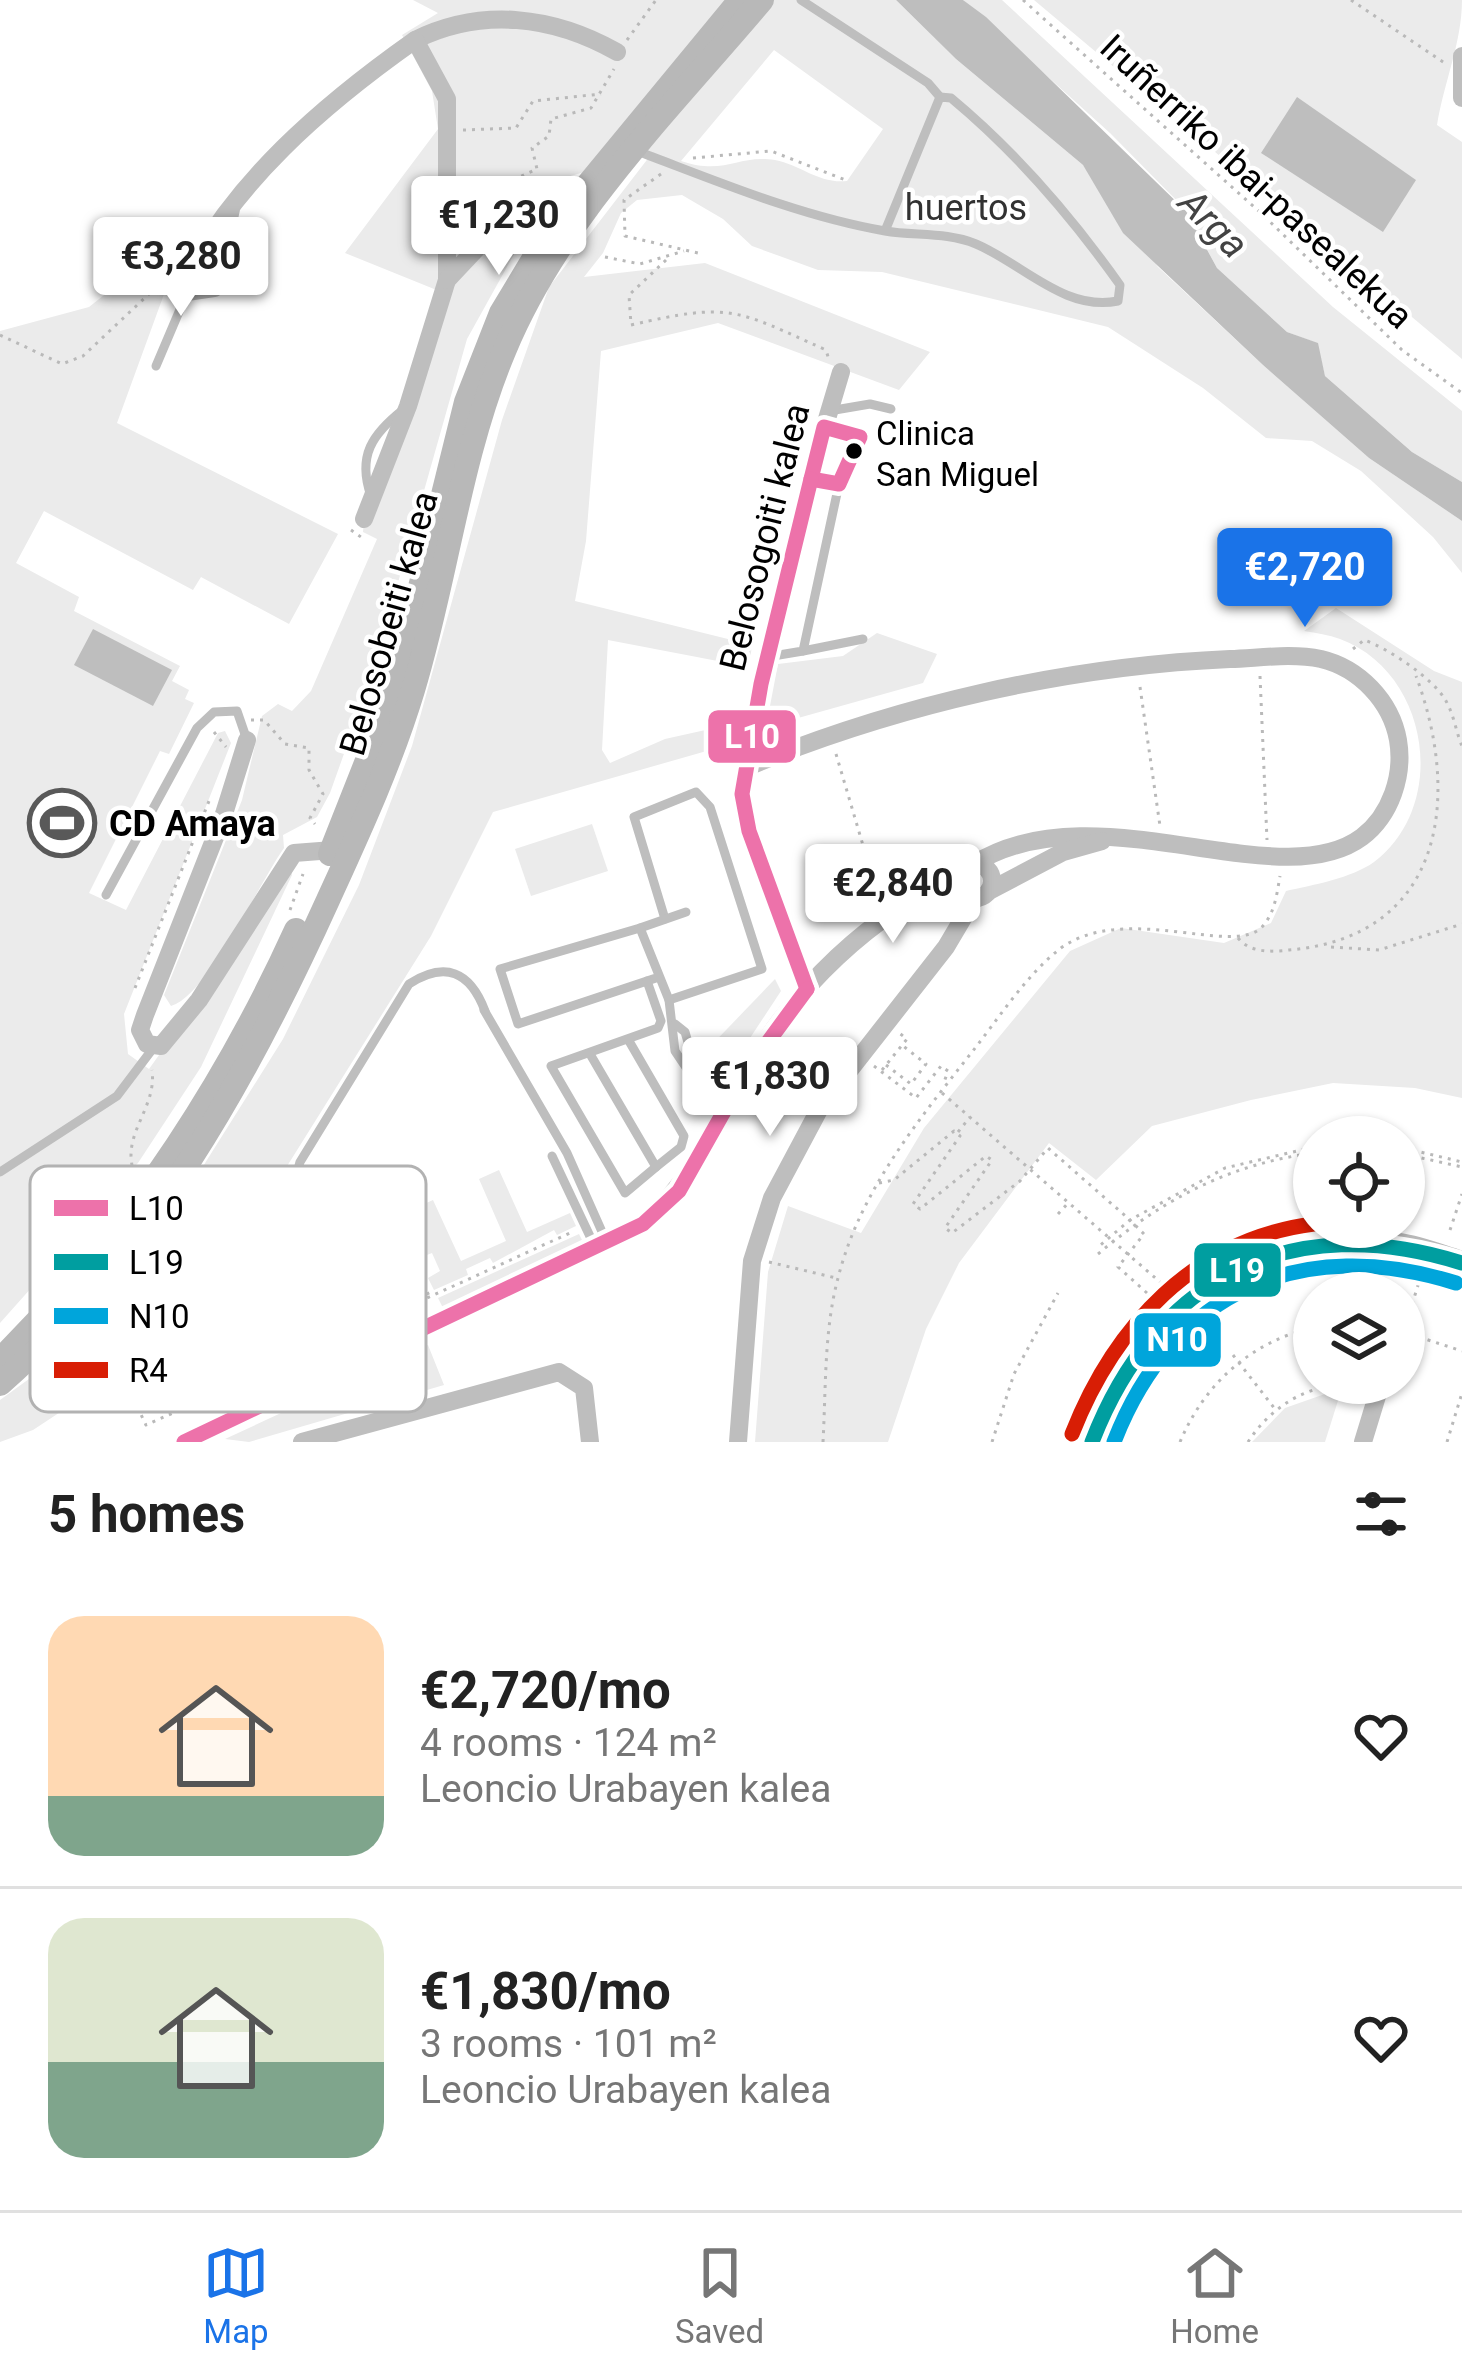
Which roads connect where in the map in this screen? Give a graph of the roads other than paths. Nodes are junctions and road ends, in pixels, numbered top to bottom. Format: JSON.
{"nodes":[{"id":1,"x":740,"y":0,"type":"edge"},
{"id":2,"x":762,"y":0,"type":"edge"},
{"id":3,"x":801,"y":0,"type":"edge"},
{"id":4,"x":415,"y":40,"type":"junction"},
{"id":5,"x":617,"y":52,"type":"road end"},
{"id":6,"x":1460,"y":63,"type":"edge"},
{"id":7,"x":940,"y":97,"type":"junction"},
{"id":8,"x":1462,"y":98,"type":"edge"},
{"id":9,"x":637,"y":151,"type":"junction"},
{"id":10,"x":575,"y":198,"type":"junction"},
{"id":11,"x":231,"y":209,"type":"junction"},
{"id":12,"x":552,"y":228,"type":"junction"},
{"id":13,"x":885,"y":231,"type":"junction"},
{"id":14,"x":447,"y":280,"type":"junction"},
{"id":15,"x":184,"y":288,"type":"junction"},
{"id":16,"x":156,"y":365,"type":"dead end"},
{"id":17,"x":836,"y":370,"type":"road end"},
{"id":18,"x":892,"y":409,"type":"dead end"},
{"id":19,"x":826,"y":419,"type":"junction"},
{"id":20,"x":809,"y":479,"type":"junction"},
{"id":21,"x":839,"y":484,"type":"junction"},
{"id":22,"x":364,"y":520,"type":"dead end"},
{"id":23,"x":863,"y":639,"type":"dead end"},
{"id":24,"x":802,"y":651,"type":"junction"},
{"id":25,"x":767,"y":657,"type":"junction"},
{"id":26,"x":247,"y":740,"type":"joint"},
{"id":27,"x":745,"y":768,"type":"junction"},
{"id":28,"x":1112,"y":838,"type":"junction"},
{"id":29,"x":333,"y":850,"type":"junction"},
{"id":30,"x":967,"y":870,"type":"junction"},
{"id":31,"x":982,"y":894,"type":"junction"},
{"id":32,"x":106,"y":895,"type":"dead end"},
{"id":33,"x":686,"y":912,"type":"dead end"},
{"id":34,"x":665,"y":919,"type":"junction"},
{"id":35,"x":640,"y":928,"type":"junction"},
{"id":36,"x":653,"y":979,"type":"junction"},
{"id":37,"x":807,"y":989,"type":"junction"},
{"id":38,"x":153,"y":998,"type":"junction"},
{"id":39,"x":669,"y":1000,"type":"junction"},
{"id":40,"x":183,"y":1017,"type":"junction"},
{"id":41,"x":629,"y":1041,"type":"junction"},
{"id":42,"x":154,"y":1047,"type":"junction"},
{"id":43,"x":590,"y":1054,"type":"junction"},
{"id":44,"x":721,"y":1120,"type":"junction"},
{"id":45,"x":552,"y":1156,"type":"dead end"},
{"id":46,"x":162,"y":1166,"type":"edge"},
{"id":47,"x":187,"y":1166,"type":"edge"},
{"id":48,"x":299,"y":1166,"type":"edge"},
{"id":49,"x":656,"y":1167,"type":"junction"},
{"id":50,"x":0,"y":1172,"type":"edge"},
{"id":51,"x":602,"y":1246,"type":"junction"},
{"id":52,"x":1462,"y":1263,"type":"edge"},
{"id":53,"x":30,"y":1328,"type":"edge"},
{"id":54,"x":426,"y":1328,"type":"edge"},
{"id":55,"x":30,"y":1358,"type":"edge"},
{"id":56,"x":0,"y":1360,"type":"edge"},
{"id":57,"x":0,"y":1384,"type":"edge"},
{"id":58,"x":1375,"y":1404,"type":"edge"},
{"id":59,"x":426,"y":1408,"type":"edge"},
{"id":60,"x":412,"y":1412,"type":"edge"},
{"id":61,"x":244,"y":1413,"type":"edge"},
{"id":62,"x":184,"y":1442,"type":"edge"},
{"id":63,"x":302,"y":1442,"type":"edge"},
{"id":64,"x":590,"y":1442,"type":"edge"},
{"id":65,"x":738,"y":1442,"type":"edge"},
{"id":66,"x":1092,"y":1442,"type":"edge"},
{"id":67,"x":1363,"y":1442,"type":"edge"}],
"edges":[{"from":1,"to":10,"type":"main road","name":"Belosobeiti kalea"},
{"from":2,"to":9,"type":"main road","name":"Belosobeiti kalea"},
{"from":3,"to":7,"type":"lane"},
{"from":4,"to":5,"type":"street"},
{"from":4,"to":11,"type":"street"},
{"from":4,"to":14,"type":"street","name":"Belosobeiti kalea"},
{"from":6,"to":8,"type":"street"},
{"from":7,"to":13,"type":"lane"},
{"from":7,"to":13,"type":"lane"},
{"from":9,"to":13,"type":"lane"},
{"from":9,"to":47,"type":"main road","name":"Belosobeiti kalea"},
{"from":10,"to":12,"type":"main road","name":"Belosobeiti kalea"},
{"from":10,"to":14,"type":"street","name":"Belosobeiti kalea"},
{"from":11,"to":15,"type":"street"},
{"from":11,"to":15,"type":"street"},
{"from":12,"to":14,"type":"street"},
{"from":12,"to":29,"type":"main road","name":"Belosobeiti kalea"},
{"from":14,"to":22,"type":"street","name":"Belosobeiti kalea"},
{"from":15,"to":16,"type":"lane"},
{"from":17,"to":19,"type":"street","name":"Belosogoiti kalea"},
{"from":18,"to":19,"type":"lane"},
{"from":19,"to":20,"type":"street","name":"Belosogoiti kalea"},
{"from":19,"to":21,"type":"lane"},
{"from":20,"to":21,"type":"lane"},
{"from":20,"to":25,"type":"street","name":"Belosogoiti kalea"},
{"from":21,"to":24,"type":"lane"},
{"from":23,"to":24,"type":"lane"},
{"from":24,"to":25,"type":"lane"},
{"from":25,"to":27,"type":"street","name":"Belosogoiti kalea"},
{"from":26,"to":32,"type":"lane"},
{"from":26,"to":38,"type":"street"},
{"from":27,"to":28,"type":"street"},
{"from":27,"to":37,"type":"street","name":"Belosogoiti kalea"},
{"from":28,"to":30,"type":"street"},
{"from":28,"to":31,"type":"street"},
{"from":29,"to":40,"type":"street"},
{"from":29,"to":46,"type":"main road","name":"Belosobeiti kalea"},
{"from":30,"to":31,"type":"street"},
{"from":30,"to":31,"type":"street"},
{"from":30,"to":37,"type":"street"},
{"from":31,"to":65,"type":"street"},
{"from":33,"to":34,"type":"lane"},
{"from":34,"to":35,"type":"lane"},
{"from":34,"to":39,"type":"lane"},
{"from":35,"to":36,"type":"lane"},
{"from":35,"to":36,"type":"lane"},
{"from":36,"to":39,"type":"lane"},
{"from":36,"to":41,"type":"lane"},
{"from":37,"to":44,"type":"street"},
{"from":38,"to":40,"type":"street"},
{"from":38,"to":42,"type":"street"},
{"from":39,"to":44,"type":"lane"},
{"from":40,"to":42,"type":"street"},
{"from":41,"to":43,"type":"lane"},
{"from":41,"to":49,"type":"lane"},
{"from":42,"to":50,"type":"lane"},
{"from":43,"to":49,"type":"lane"},
{"from":43,"to":49,"type":"lane"},
{"from":44,"to":51,"type":"street"},
{"from":45,"to":51,"type":"lane"},
{"from":48,"to":51,"type":"lane"},
{"from":51,"to":54,"type":"street"},
{"from":52,"to":66,"type":"main road"},
{"from":53,"to":56,"type":"main road","name":"Belosobeiti kalea"},
{"from":55,"to":57,"type":"main road","name":"Belosobeiti kalea"},
{"from":58,"to":67,"type":"street"},
{"from":59,"to":64,"type":"street"},
{"from":60,"to":63,"type":"street"},
{"from":61,"to":62,"type":"street"}]}
